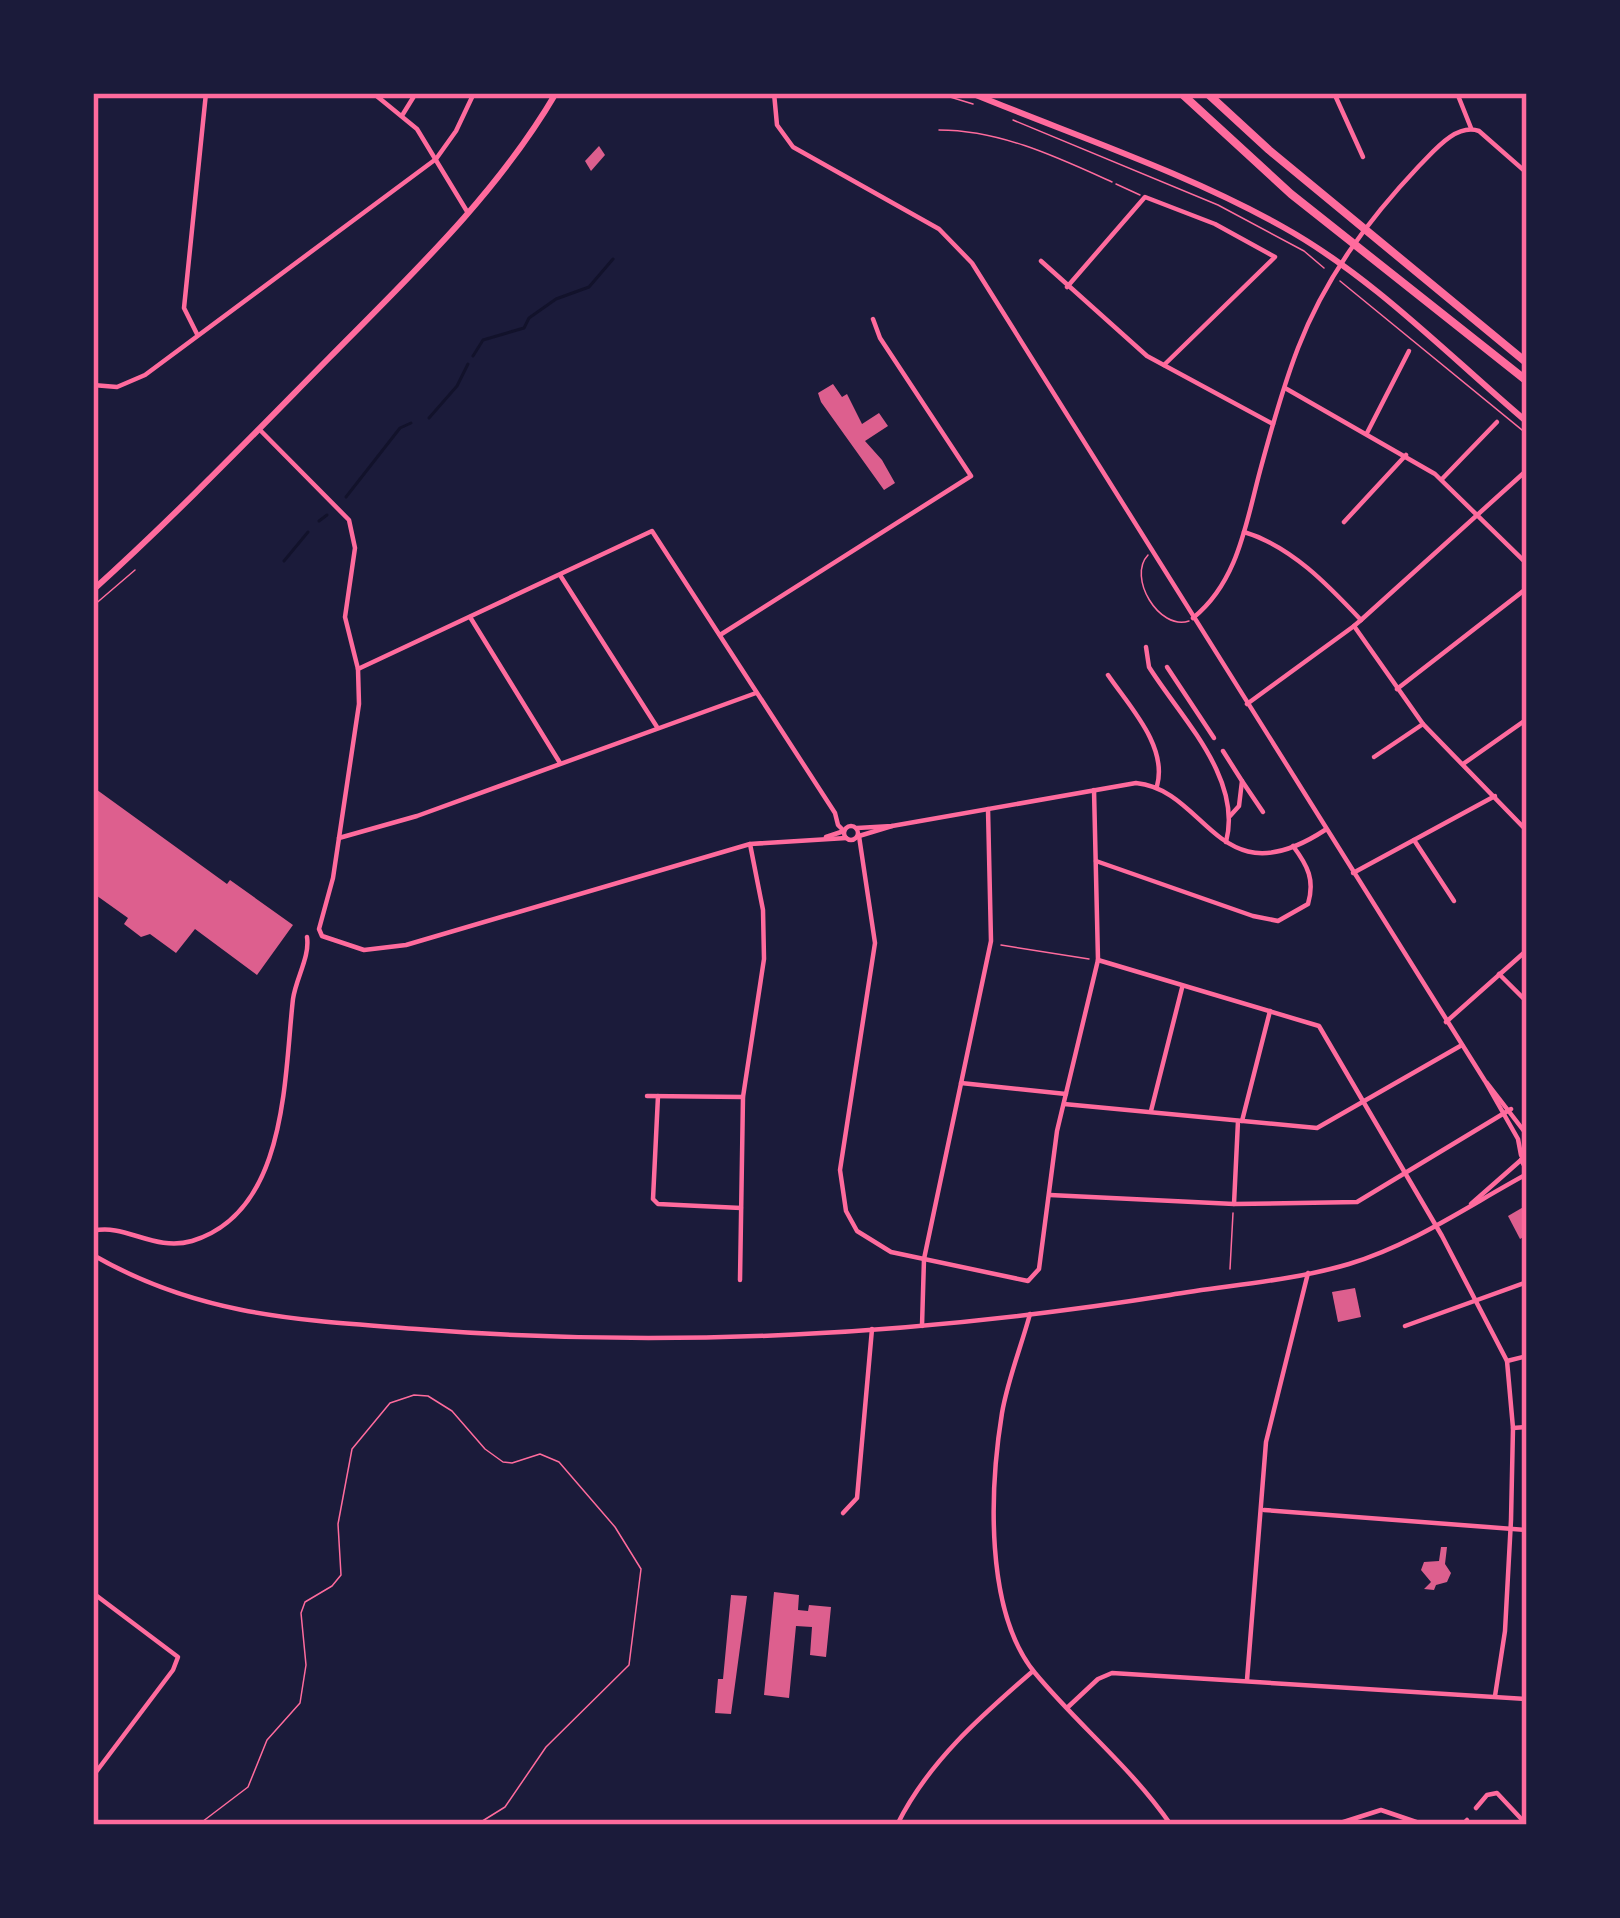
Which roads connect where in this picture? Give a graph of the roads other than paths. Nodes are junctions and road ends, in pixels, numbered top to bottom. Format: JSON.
{"nodes":[{"id":1,"x":206,"y":93,"type":"edge"},
{"id":2,"x":373,"y":93,"type":"edge"},
{"id":3,"x":416,"y":93,"type":"edge"},
{"id":4,"x":474,"y":93,"type":"edge"},
{"id":5,"x":556,"y":93,"type":"edge"},
{"id":6,"x":774,"y":93,"type":"edge"},
{"id":7,"x":971,"y":93,"type":"edge"},
{"id":8,"x":1181,"y":93,"type":"edge"},
{"id":9,"x":1207,"y":93,"type":"edge"},
{"id":10,"x":1334,"y":93,"type":"edge"},
{"id":11,"x":1457,"y":93,"type":"edge"},
{"id":12,"x":403,"y":114,"type":"junction"},
{"id":13,"x":1471,"y":128,"type":"junction"},
{"id":14,"x":1363,"y":157,"type":"dead end"},
{"id":15,"x":436,"y":159,"type":"junction"},
{"id":16,"x":1527,"y":173,"type":"edge"},
{"id":17,"x":1116,"y":184,"type":"road end"},
{"id":18,"x":1145,"y":197,"type":"junction"},
{"id":19,"x":469,"y":214,"type":"junction"},
{"id":20,"x":1041,"y":261,"type":"dead end"},
{"id":21,"x":1067,"y":287,"type":"junction"},
{"id":22,"x":873,"y":319,"type":"dead end"},
{"id":23,"x":197,"y":334,"type":"junction"},
{"id":24,"x":1409,"y":351,"type":"dead end"},
{"id":25,"x":1527,"y":363,"type":"edge"},
{"id":26,"x":1164,"y":365,"type":"junction"},
{"id":27,"x":1527,"y":380,"type":"edge"},
{"id":28,"x":93,"y":385,"type":"edge"},
{"id":29,"x":1285,"y":388,"type":"junction"},
{"id":30,"x":1497,"y":422,"type":"dead end"},
{"id":31,"x":1527,"y":422,"type":"edge"},
{"id":32,"x":1273,"y":424,"type":"junction"},
{"id":33,"x":259,"y":429,"type":"junction"},
{"id":34,"x":1367,"y":433,"type":"junction"},
{"id":35,"x":1406,"y":455,"type":"junction"},
{"id":36,"x":1527,"y":470,"type":"edge"},
{"id":37,"x":1442,"y":478,"type":"junction"},
{"id":38,"x":1478,"y":514,"type":"junction"},
{"id":39,"x":1344,"y":523,"type":"dead end"},
{"id":40,"x":1244,"y":532,"type":"junction"},
{"id":41,"x":1151,"y":552,"type":"junction"},
{"id":42,"x":1527,"y":565,"type":"edge"},
{"id":43,"x":560,"y":575,"type":"junction"},
{"id":44,"x":1527,"y":588,"type":"edge"},
{"id":45,"x":93,"y":590,"type":"edge"},
{"id":46,"x":470,"y":617,"type":"junction"},
{"id":47,"x":1193,"y":618,"type":"junction"},
{"id":48,"x":1361,"y":620,"type":"junction"},
{"id":49,"x":1354,"y":626,"type":"junction"},
{"id":50,"x":720,"y":635,"type":"junction"},
{"id":51,"x":1146,"y":647,"type":"dead end"},
{"id":52,"x":1167,"y":668,"type":"dead end"},
{"id":53,"x":358,"y":669,"type":"junction"},
{"id":54,"x":1108,"y":675,"type":"dead end"},
{"id":55,"x":1397,"y":688,"type":"junction"},
{"id":56,"x":756,"y":693,"type":"junction"},
{"id":57,"x":1247,"y":704,"type":"junction"},
{"id":58,"x":1527,"y":719,"type":"edge"},
{"id":59,"x":1423,"y":724,"type":"junction"},
{"id":60,"x":658,"y":728,"type":"junction"},
{"id":61,"x":1214,"y":738,"type":"dead end"},
{"id":62,"x":1223,"y":752,"type":"dead end"},
{"id":63,"x":1374,"y":757,"type":"dead end"},
{"id":64,"x":560,"y":763,"type":"junction"},
{"id":65,"x":1462,"y":764,"type":"junction"},
{"id":66,"x":1242,"y":781,"type":"junction"},
{"id":67,"x":1157,"y":786,"type":"junction"},
{"id":68,"x":1094,"y":790,"type":"junction"},
{"id":69,"x":1495,"y":796,"type":"junction"},
{"id":70,"x":988,"y":809,"type":"junction"},
{"id":71,"x":1263,"y":812,"type":"dead end"},
{"id":72,"x":835,"y":813,"type":"junction"},
{"id":73,"x":1230,"y":816,"type":"junction"},
{"id":74,"x":856,"y":830,"type":"junction"},
{"id":75,"x":1325,"y":830,"type":"junction"},
{"id":76,"x":1527,"y":831,"type":"edge"},
{"id":77,"x":847,"y":837,"type":"junction"},
{"id":78,"x":339,"y":838,"type":"junction"},
{"id":79,"x":1414,"y":840,"type":"junction"},
{"id":80,"x":1226,"y":842,"type":"junction"},
{"id":81,"x":750,"y":844,"type":"junction"},
{"id":82,"x":1292,"y":846,"type":"junction"},
{"id":83,"x":862,"y":858,"type":"junction"},
{"id":84,"x":1096,"y":861,"type":"junction"},
{"id":85,"x":1353,"y":873,"type":"junction"},
{"id":86,"x":1454,"y":901,"type":"dead end"},
{"id":87,"x":308,"y":937,"type":"dead end"},
{"id":88,"x":1527,"y":950,"type":"edge"},
{"id":89,"x":1098,"y":960,"type":"junction"},
{"id":90,"x":1499,"y":974,"type":"junction"},
{"id":91,"x":1182,"y":986,"type":"junction"},
{"id":92,"x":1527,"y":1002,"type":"edge"},
{"id":93,"x":1270,"y":1011,"type":"junction"},
{"id":94,"x":1446,"y":1022,"type":"junction"},
{"id":95,"x":1462,"y":1045,"type":"junction"},
{"id":96,"x":1485,"y":1081,"type":"junction"},
{"id":97,"x":961,"y":1083,"type":"junction"},
{"id":98,"x":1066,"y":1094,"type":"junction"},
{"id":99,"x":647,"y":1096,"type":"dead end"},
{"id":100,"x":658,"y":1096,"type":"junction"},
{"id":101,"x":743,"y":1097,"type":"junction"},
{"id":102,"x":1364,"y":1103,"type":"junction"},
{"id":103,"x":1064,"y":1104,"type":"junction"},
{"id":104,"x":1510,"y":1109,"type":"junction"},
{"id":105,"x":1151,"y":1111,"type":"junction"},
{"id":106,"x":1503,"y":1114,"type":"junction"},
{"id":107,"x":1240,"y":1121,"type":"junction"},
{"id":108,"x":1527,"y":1136,"type":"edge"},
{"id":109,"x":1527,"y":1148,"type":"edge"},
{"id":110,"x":1521,"y":1158,"type":"junction"},
{"id":111,"x":1527,"y":1172,"type":"edge"},
{"id":112,"x":1406,"y":1173,"type":"junction"},
{"id":113,"x":1048,"y":1195,"type":"junction"},
{"id":114,"x":1234,"y":1204,"type":"junction"},
{"id":115,"x":742,"y":1208,"type":"junction"},
{"id":116,"x":1466,"y":1210,"type":"junction"},
{"id":117,"x":1437,"y":1226,"type":"junction"},
{"id":118,"x":93,"y":1231,"type":"edge"},
{"id":119,"x":93,"y":1255,"type":"edge"},
{"id":120,"x":924,"y":1259,"type":"junction"},
{"id":121,"x":1308,"y":1273,"type":"junction"},
{"id":122,"x":740,"y":1280,"type":"dead end"},
{"id":123,"x":1527,"y":1282,"type":"edge"},
{"id":124,"x":1476,"y":1300,"type":"junction"},
{"id":125,"x":1030,"y":1314,"type":"junction"},
{"id":126,"x":922,"y":1326,"type":"junction"},
{"id":127,"x":1405,"y":1326,"type":"dead end"},
{"id":128,"x":872,"y":1329,"type":"junction"},
{"id":129,"x":1527,"y":1356,"type":"edge"},
{"id":130,"x":1507,"y":1360,"type":"junction"},
{"id":131,"x":1527,"y":1427,"type":"edge"},
{"id":132,"x":1513,"y":1428,"type":"junction"},
{"id":133,"x":1261,"y":1510,"type":"junction"},
{"id":134,"x":843,"y":1513,"type":"dead end"},
{"id":135,"x":1511,"y":1529,"type":"junction"},
{"id":136,"x":1527,"y":1530,"type":"edge"},
{"id":137,"x":93,"y":1593,"type":"edge"},
{"id":138,"x":1033,"y":1671,"type":"junction"},
{"id":139,"x":1247,"y":1680,"type":"junction"},
{"id":140,"x":1495,"y":1696,"type":"junction"},
{"id":141,"x":1527,"y":1699,"type":"edge"},
{"id":142,"x":1067,"y":1707,"type":"junction"},
{"id":143,"x":93,"y":1776,"type":"edge"},
{"id":144,"x":1476,"y":1808,"type":"dead end"},
{"id":145,"x":897,"y":1825,"type":"edge"},
{"id":146,"x":1171,"y":1825,"type":"edge"},
{"id":147,"x":1334,"y":1825,"type":"edge"},
{"id":148,"x":1425,"y":1825,"type":"edge"},
{"id":149,"x":1527,"y":1825,"type":"edge"}],
"edges":[{"from":1,"to":23,"type":"street"},
{"from":2,"to":12,"type":"street"},
{"from":3,"to":12,"type":"street"},
{"from":4,"to":15,"type":"street"},
{"from":5,"to":19,"type":"main road"},
{"from":6,"to":41,"type":"street"},
{"from":7,"to":31,"type":"main road"},
{"from":8,"to":27,"type":"highway"},
{"from":9,"to":25,"type":"highway"},
{"from":10,"to":14,"type":"street"},
{"from":11,"to":13,"type":"street"},
{"from":12,"to":15,"type":"street"},
{"from":13,"to":16,"type":"street"},
{"from":13,"to":29,"type":"street"},
{"from":15,"to":19,"type":"street"},
{"from":15,"to":23,"type":"street"},
{"from":17,"to":18,"type":"lane"},
{"from":18,"to":21,"type":"street"},
{"from":18,"to":26,"type":"street"},
{"from":19,"to":33,"type":"main road"},
{"from":20,"to":21,"type":"street"},
{"from":21,"to":26,"type":"street"},
{"from":22,"to":50,"type":"street"},
{"from":23,"to":28,"type":"street"},
{"from":24,"to":34,"type":"street"},
{"from":26,"to":32,"type":"street"},
{"from":29,"to":32,"type":"street"},
{"from":29,"to":34,"type":"street"},
{"from":30,"to":37,"type":"street"},
{"from":32,"to":40,"type":"street"},
{"from":33,"to":45,"type":"main road"},
{"from":33,"to":53,"type":"street"},
{"from":34,"to":35,"type":"street"},
{"from":35,"to":37,"type":"street"},
{"from":35,"to":39,"type":"street"},
{"from":36,"to":38,"type":"street"},
{"from":37,"to":38,"type":"street"},
{"from":38,"to":42,"type":"street"},
{"from":38,"to":48,"type":"street"},
{"from":40,"to":47,"type":"street"},
{"from":40,"to":48,"type":"street"},
{"from":41,"to":47,"type":"street"},
{"from":41,"to":47,"type":"lane"},
{"from":43,"to":46,"type":"street"},
{"from":43,"to":50,"type":"street"},
{"from":43,"to":60,"type":"street"},
{"from":44,"to":55,"type":"street"},
{"from":46,"to":53,"type":"street"},
{"from":46,"to":64,"type":"street"},
{"from":47,"to":57,"type":"street"},
{"from":48,"to":49,"type":"street"},
{"from":49,"to":55,"type":"street"},
{"from":49,"to":57,"type":"street"},
{"from":50,"to":56,"type":"street"},
{"from":51,"to":73,"type":"street"},
{"from":52,"to":61,"type":"street"},
{"from":53,"to":78,"type":"street"},
{"from":54,"to":67,"type":"street"},
{"from":55,"to":59,"type":"street"},
{"from":56,"to":60,"type":"street"},
{"from":56,"to":72,"type":"street"},
{"from":57,"to":75,"type":"street"},
{"from":58,"to":65,"type":"street"},
{"from":59,"to":63,"type":"street"},
{"from":59,"to":65,"type":"street"},
{"from":60,"to":64,"type":"street"},
{"from":62,"to":66,"type":"street"},
{"from":64,"to":78,"type":"street"},
{"from":65,"to":69,"type":"street"},
{"from":66,"to":71,"type":"street"},
{"from":66,"to":73,"type":"street"},
{"from":67,"to":68,"type":"street"},
{"from":67,"to":80,"type":"street"},
{"from":68,"to":70,"type":"street"},
{"from":68,"to":84,"type":"street"},
{"from":69,"to":76,"type":"street"},
{"from":69,"to":79,"type":"street"},
{"from":70,"to":74,"type":"street"},
{"from":70,"to":97,"type":"street"},
{"from":72,"to":74,"type":"street"},
{"from":72,"to":77,"type":"street"},
{"from":73,"to":80,"type":"street"},
{"from":74,"to":77,"type":"street"},
{"from":74,"to":77,"type":"street"},
{"from":74,"to":83,"type":"street"},
{"from":75,"to":82,"type":"street"},
{"from":75,"to":85,"type":"street"},
{"from":77,"to":81,"type":"street"},
{"from":77,"to":83,"type":"street"},
{"from":78,"to":81,"type":"street"},
{"from":79,"to":85,"type":"street"},
{"from":79,"to":86,"type":"street"},
{"from":80,"to":82,"type":"street"},
{"from":81,"to":101,"type":"street"},
{"from":82,"to":84,"type":"street"},
{"from":83,"to":120,"type":"street"},
{"from":84,"to":89,"type":"street"},
{"from":85,"to":94,"type":"street"},
{"from":87,"to":118,"type":"street"},
{"from":88,"to":90,"type":"street"},
{"from":89,"to":91,"type":"street"},
{"from":89,"to":98,"type":"street"},
{"from":90,"to":92,"type":"street"},
{"from":90,"to":94,"type":"street"},
{"from":91,"to":93,"type":"street"},
{"from":91,"to":105,"type":"street"},
{"from":93,"to":102,"type":"street"},
{"from":93,"to":107,"type":"street"},
{"from":94,"to":95,"type":"street"},
{"from":95,"to":96,"type":"street"},
{"from":95,"to":102,"type":"street"},
{"from":96,"to":104,"type":"street"},
{"from":96,"to":106,"type":"street"},
{"from":97,"to":98,"type":"street"},
{"from":97,"to":120,"type":"street"},
{"from":98,"to":103,"type":"street"},
{"from":99,"to":100,"type":"street"},
{"from":100,"to":101,"type":"street"},
{"from":100,"to":115,"type":"street"},
{"from":101,"to":115,"type":"street"},
{"from":102,"to":107,"type":"street"},
{"from":102,"to":112,"type":"street"},
{"from":103,"to":105,"type":"street"},
{"from":103,"to":113,"type":"street"},
{"from":104,"to":106,"type":"street"},
{"from":104,"to":108,"type":"street"},
{"from":105,"to":107,"type":"street"},
{"from":106,"to":110,"type":"street"},
{"from":106,"to":112,"type":"street"},
{"from":107,"to":114,"type":"street"},
{"from":109,"to":110,"type":"street"},
{"from":110,"to":111,"type":"street"},
{"from":110,"to":116,"type":"street"},
{"from":111,"to":116,"type":"street"},
{"from":112,"to":114,"type":"street"},
{"from":112,"to":117,"type":"street"},
{"from":113,"to":114,"type":"street"},
{"from":113,"to":120,"type":"street"},
{"from":115,"to":122,"type":"street"},
{"from":116,"to":117,"type":"street"},
{"from":117,"to":121,"type":"street"},
{"from":117,"to":124,"type":"street"},
{"from":119,"to":128,"type":"street"},
{"from":120,"to":126,"type":"street"},
{"from":121,"to":125,"type":"street"},
{"from":121,"to":133,"type":"street"},
{"from":123,"to":124,"type":"street"},
{"from":124,"to":127,"type":"street"},
{"from":124,"to":130,"type":"street"},
{"from":125,"to":126,"type":"street"},
{"from":125,"to":138,"type":"street"},
{"from":126,"to":128,"type":"street"},
{"from":128,"to":134,"type":"street"},
{"from":129,"to":130,"type":"street"},
{"from":130,"to":132,"type":"street"},
{"from":131,"to":132,"type":"street"},
{"from":132,"to":135,"type":"street"},
{"from":133,"to":135,"type":"street"},
{"from":133,"to":139,"type":"street"},
{"from":135,"to":136,"type":"street"},
{"from":135,"to":140,"type":"street"},
{"from":137,"to":143,"type":"street"},
{"from":138,"to":142,"type":"street"},
{"from":138,"to":145,"type":"street"},
{"from":139,"to":140,"type":"street"},
{"from":139,"to":142,"type":"street"},
{"from":140,"to":141,"type":"street"},
{"from":142,"to":146,"type":"street"},
{"from":144,"to":149,"type":"street"},
{"from":147,"to":148,"type":"street"}]}
